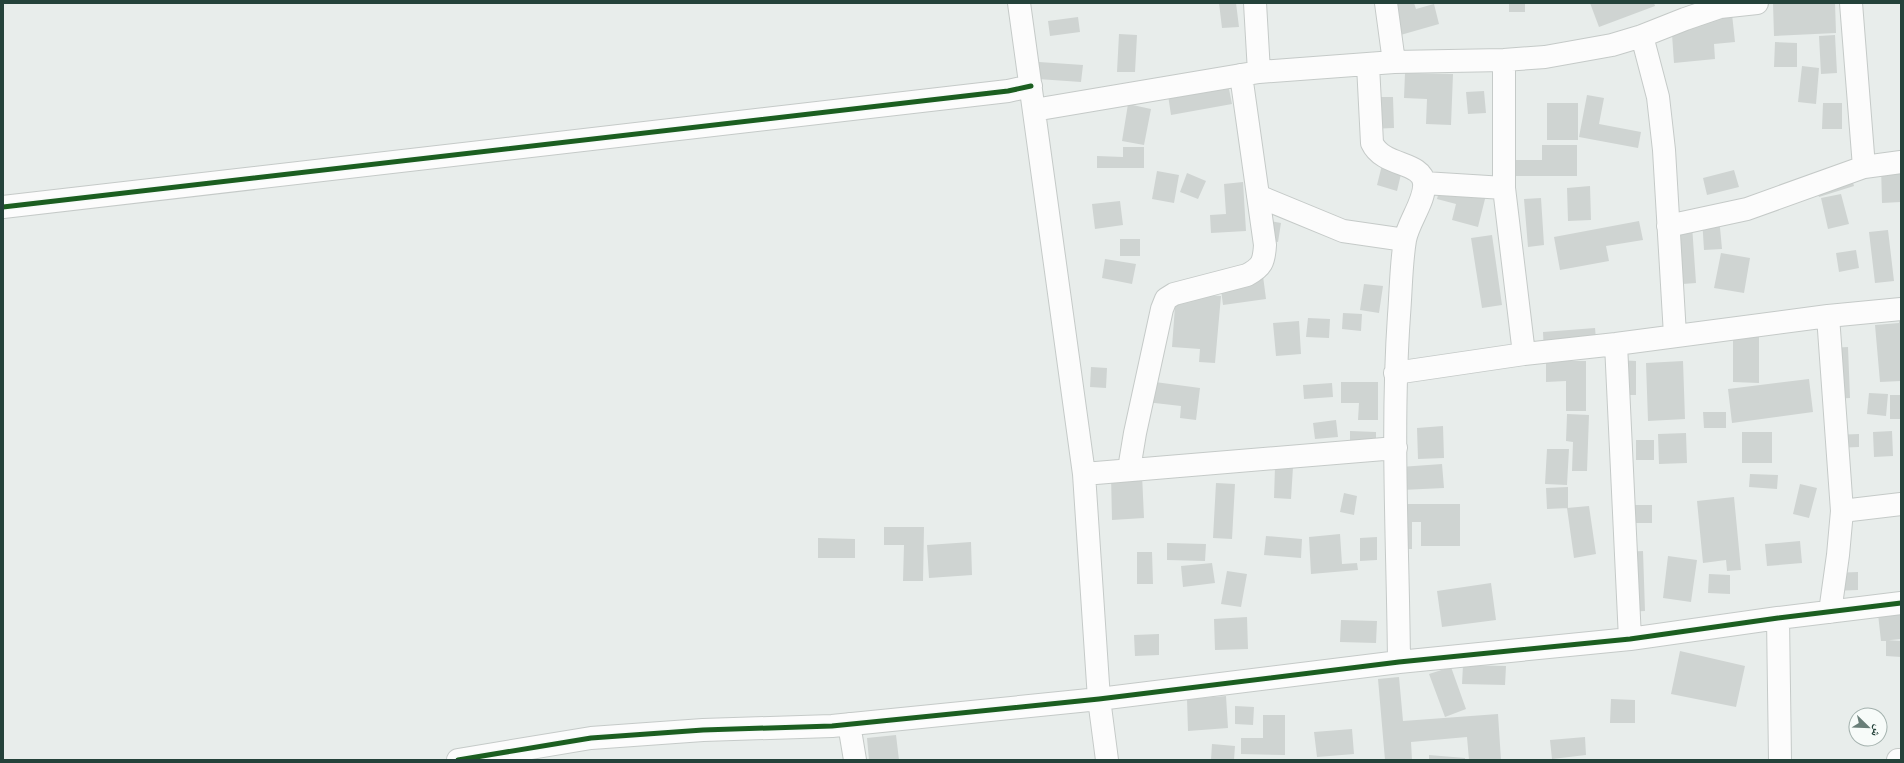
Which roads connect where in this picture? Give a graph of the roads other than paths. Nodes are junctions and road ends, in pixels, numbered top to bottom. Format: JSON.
{"nodes":[{"id":1,"x":1019,"y":3,"type":"edge"},
{"id":2,"x":1255,"y":3,"type":"edge"},
{"id":3,"x":1386,"y":3,"type":"edge"},
{"id":4,"x":1757,"y":3,"type":"edge"},
{"id":5,"x":1851,"y":3,"type":"edge"},
{"id":6,"x":1682,"y":11,"type":"edge"},
{"id":7,"x":1642,"y":36,"type":"junction"},
{"id":8,"x":1504,"y":60,"type":"junction"},
{"id":9,"x":1394,"y":62,"type":"junction"},
{"id":10,"x":1368,"y":65,"type":"junction"},
{"id":11,"x":1250,"y":74,"type":"junction"},
{"id":12,"x":1031,"y":86,"type":"junction"},
{"id":13,"x":1034,"y":110,"type":"junction"},
{"id":14,"x":1901,"y":162,"type":"edge"},
{"id":15,"x":1864,"y":167,"type":"junction"},
{"id":16,"x":1424,"y":183,"type":"junction"},
{"id":17,"x":1504,"y":188,"type":"junction"},
{"id":18,"x":1258,"y":196,"type":"junction"},
{"id":19,"x":3,"y":207,"type":"edge"},
{"id":20,"x":1668,"y":226,"type":"junction"},
{"id":21,"x":1405,"y":240,"type":"junction"},
{"id":22,"x":1901,"y":309,"type":"edge"},
{"id":23,"x":1828,"y":316,"type":"junction"},
{"id":24,"x":1675,"y":335,"type":"junction"},
{"id":25,"x":1616,"y":344,"type":"junction"},
{"id":26,"x":1524,"y":354,"type":"junction"},
{"id":27,"x":1395,"y":373,"type":"junction"},
{"id":28,"x":1396,"y":448,"type":"junction"},
{"id":29,"x":1129,"y":469,"type":"junction"},
{"id":30,"x":1084,"y":474,"type":"junction"},
{"id":31,"x":1901,"y":504,"type":"edge"},
{"id":32,"x":1842,"y":511,"type":"junction"},
{"id":33,"x":1901,"y":603,"type":"edge"},
{"id":34,"x":1830,"y":612,"type":"junction"},
{"id":35,"x":1778,"y":618,"type":"junction"},
{"id":36,"x":1630,"y":639,"type":"junction"},
{"id":37,"x":1399,"y":662,"type":"junction"},
{"id":38,"x":1099,"y":699,"type":"junction"},
{"id":39,"x":849,"y":724,"type":"junction"},
{"id":40,"x":458,"y":760,"type":"edge"},
{"id":41,"x":854,"y":760,"type":"edge"},
{"id":42,"x":1108,"y":760,"type":"edge"},
{"id":43,"x":1780,"y":760,"type":"edge"}],
"edges":[{"from":1,"to":12,"type":"street"},
{"from":2,"to":11,"type":"street"},
{"from":3,"to":9,"type":"street"},
{"from":4,"to":6,"type":"street"},
{"from":5,"to":15,"type":"street"},
{"from":6,"to":7,"type":"street"},
{"from":7,"to":8,"type":"street"},
{"from":7,"to":20,"type":"street"},
{"from":8,"to":9,"type":"street"},
{"from":8,"to":17,"type":"street"},
{"from":9,"to":10,"type":"street"},
{"from":10,"to":11,"type":"street"},
{"from":10,"to":16,"type":"street"},
{"from":11,"to":13,"type":"street"},
{"from":11,"to":18,"type":"street"},
{"from":12,"to":13,"type":"street"},
{"from":12,"to":19,"type":"street"},
{"from":13,"to":30,"type":"street"},
{"from":14,"to":15,"type":"street"},
{"from":15,"to":20,"type":"street"},
{"from":16,"to":17,"type":"street"},
{"from":16,"to":21,"type":"street"},
{"from":17,"to":26,"type":"street"},
{"from":18,"to":21,"type":"street"},
{"from":18,"to":29,"type":"street"},
{"from":20,"to":24,"type":"street"},
{"from":21,"to":27,"type":"street"},
{"from":22,"to":23,"type":"street"},
{"from":23,"to":24,"type":"street"},
{"from":23,"to":32,"type":"street"},
{"from":24,"to":25,"type":"street"},
{"from":25,"to":26,"type":"street"},
{"from":25,"to":36,"type":"street"},
{"from":26,"to":27,"type":"street"},
{"from":27,"to":28,"type":"street"},
{"from":28,"to":29,"type":"street"},
{"from":28,"to":37,"type":"street"},
{"from":29,"to":30,"type":"street"},
{"from":30,"to":38,"type":"street"},
{"from":31,"to":32,"type":"street"},
{"from":32,"to":34,"type":"street"},
{"from":33,"to":34,"type":"street"},
{"from":34,"to":35,"type":"street"},
{"from":35,"to":36,"type":"street"},
{"from":35,"to":43,"type":"street"},
{"from":36,"to":37,"type":"street"},
{"from":37,"to":38,"type":"street"},
{"from":38,"to":39,"type":"street"},
{"from":38,"to":42,"type":"street"},
{"from":39,"to":40,"type":"street"},
{"from":39,"to":41,"type":"street"}]}
